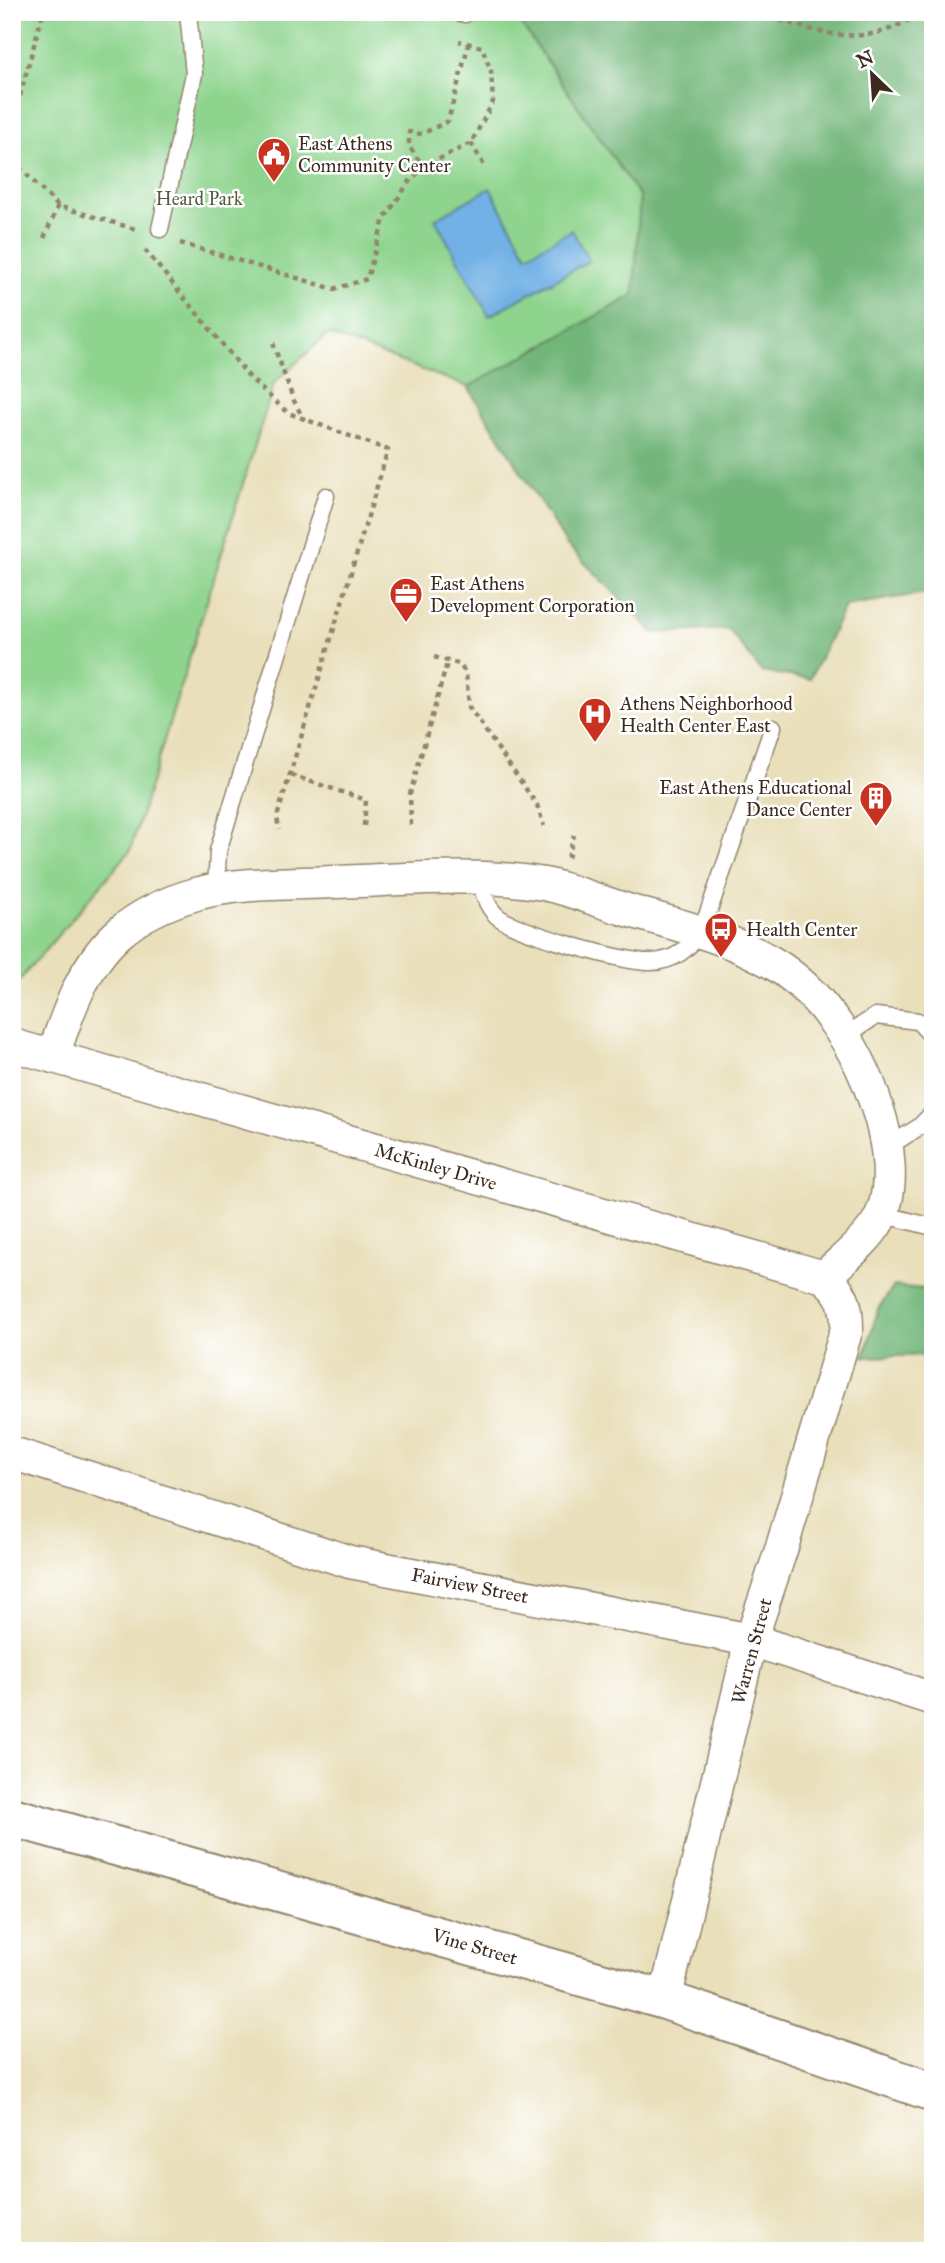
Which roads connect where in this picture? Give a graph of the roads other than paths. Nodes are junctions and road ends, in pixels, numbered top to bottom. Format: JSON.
{"nodes":[{"id":1,"x":188,"y":12,"type":"edge"},
{"id":2,"x":166,"y":235,"type":"road end"},
{"id":3,"x":326,"y":496,"type":"dead end"},
{"id":4,"x":773,"y":727,"type":"dead end"},
{"id":5,"x":481,"y":877,"type":"junction"},
{"id":6,"x":216,"y":891,"type":"junction"},
{"id":7,"x":701,"y":933,"type":"junction"},
{"id":8,"x":843,"y":1037,"type":"junction"},
{"id":9,"x":933,"y":1038,"type":"edge"},
{"id":10,"x":12,"y":1045,"type":"edge"},
{"id":11,"x":53,"y":1056,"type":"junction"},
{"id":12,"x":933,"y":1113,"type":"edge"},
{"id":13,"x":886,"y":1148,"type":"junction"},
{"id":14,"x":881,"y":1214,"type":"junction"},
{"id":15,"x":933,"y":1227,"type":"edge"},
{"id":16,"x":824,"y":1277,"type":"junction"},
{"id":17,"x":12,"y":1453,"type":"edge"},
{"id":18,"x":751,"y":1640,"type":"junction"},
{"id":19,"x":933,"y":1699,"type":"edge"},
{"id":20,"x":12,"y":1817,"type":"edge"},
{"id":21,"x":665,"y":2000,"type":"junction"},
{"id":22,"x":933,"y":2092,"type":"edge"}],
"edges":[{"from":1,"to":2,"type":"lane"},
{"from":3,"to":6,"type":"lane"},
{"from":4,"to":7,"type":"lane"},
{"from":5,"to":6,"type":"street"},
{"from":5,"to":7,"type":"street"},
{"from":5,"to":7,"type":"lane"},
{"from":6,"to":11,"type":"street"},
{"from":7,"to":8,"type":"street"},
{"from":8,"to":9,"type":"lane"},
{"from":8,"to":13,"type":"street"},
{"from":10,"to":11,"type":"street","name":"McKinley Drive"},
{"from":11,"to":16,"type":"street","name":"McKinley Drive"},
{"from":12,"to":13,"type":"lane"},
{"from":13,"to":14,"type":"street"},
{"from":14,"to":15,"type":"lane"},
{"from":14,"to":16,"type":"street"},
{"from":16,"to":18,"type":"street","name":"Warren Street"},
{"from":17,"to":18,"type":"street","name":"Fairview Street"},
{"from":18,"to":19,"type":"street","name":"Fairview Street"},
{"from":18,"to":21,"type":"street","name":"Warren Street"},
{"from":20,"to":21,"type":"street","name":"Vine Street"},
{"from":21,"to":22,"type":"street","name":"Vine Street"}]}
